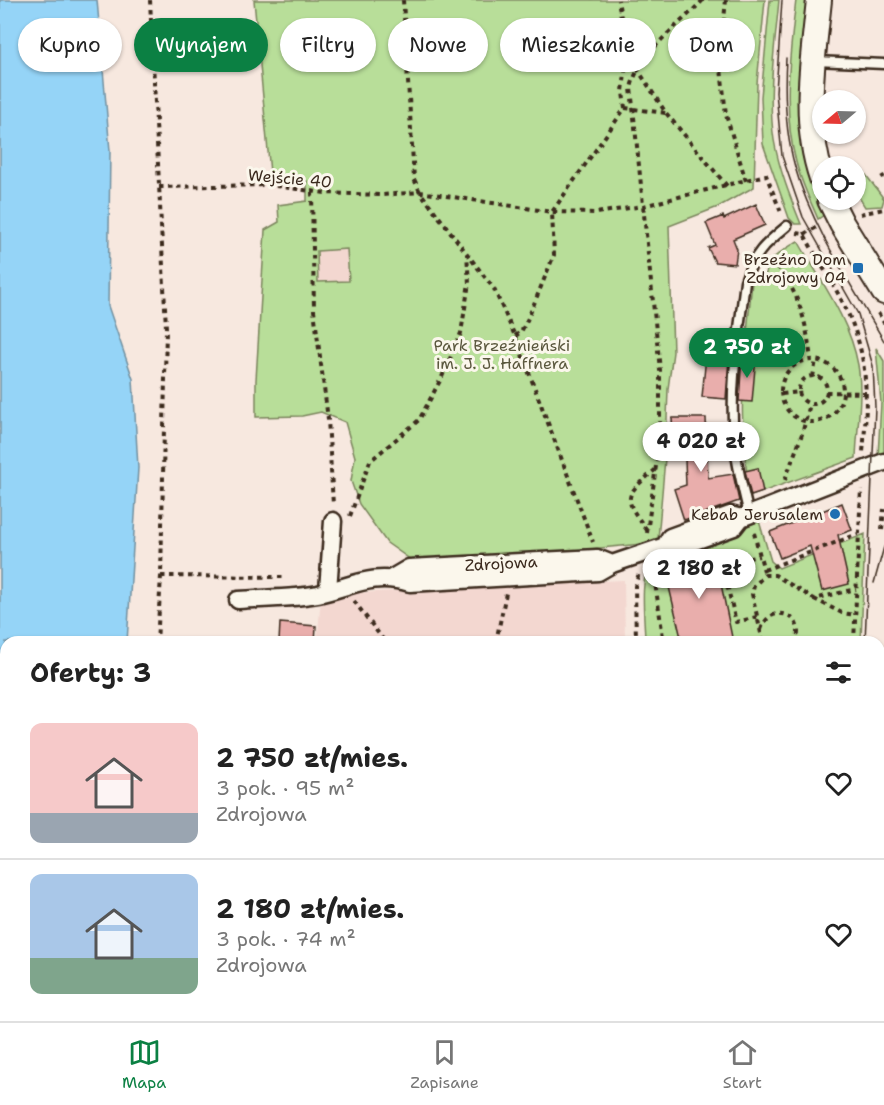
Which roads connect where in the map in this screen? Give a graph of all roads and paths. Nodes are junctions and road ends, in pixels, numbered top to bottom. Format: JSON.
{"nodes":[{"id":1,"x":150,"y":0,"type":"edge"},
{"id":2,"x":403,"y":0,"type":"edge"},
{"id":3,"x":618,"y":0,"type":"edge"},
{"id":4,"x":703,"y":0,"type":"edge"},
{"id":5,"x":726,"y":0,"type":"edge"},
{"id":6,"x":819,"y":0,"type":"edge"},
{"id":7,"x":621,"y":18,"type":"edge"},
{"id":8,"x":656,"y":48,"type":"edge"},
{"id":9,"x":813,"y":61,"type":"junction"},
{"id":10,"x":884,"y":64,"type":"edge"},
{"id":11,"x":625,"y":72,"type":"edge"},
{"id":12,"x":637,"y":72,"type":"edge"},
{"id":13,"x":640,"y":72,"type":"edge"},
{"id":14,"x":625,"y":108,"type":"junction"},
{"id":15,"x":634,"y":111,"type":"junction"},
{"id":16,"x":666,"y":113,"type":"junction"},
{"id":17,"x":816,"y":156,"type":"edge"},
{"id":18,"x":746,"y":181,"type":"junction"},
{"id":19,"x":727,"y":186,"type":"junction"},
{"id":20,"x":159,"y":187,"type":"junction"},
{"id":21,"x":312,"y":192,"type":"junction"},
{"id":22,"x":420,"y":192,"type":"junction"},
{"id":23,"x":644,"y":206,"type":"junction"},
{"id":24,"x":884,"y":209,"type":"edge"},
{"id":25,"x":835,"y":210,"type":"edge"},
{"id":26,"x":552,"y":212,"type":"junction"},
{"id":27,"x":863,"y":213,"type":"dead end"},
{"id":28,"x":786,"y":226,"type":"junction"},
{"id":29,"x":761,"y":248,"type":"junction"},
{"id":30,"x":467,"y":252,"type":"junction"},
{"id":31,"x":884,"y":292,"type":"edge"},
{"id":32,"x":515,"y":336,"type":"junction"},
{"id":33,"x":813,"y":360,"type":"junction"},
{"id":34,"x":813,"y":376,"type":"junction"},
{"id":35,"x":799,"y":392,"type":"junction"},
{"id":36,"x":826,"y":392,"type":"junction"},
{"id":37,"x":843,"y":392,"type":"junction"},
{"id":38,"x":866,"y":393,"type":"junction"},
{"id":39,"x":782,"y":394,"type":"junction"},
{"id":40,"x":810,"y":404,"type":"junction"},
{"id":41,"x":806,"y":421,"type":"junction"},
{"id":42,"x":884,"y":462,"type":"edge"},
{"id":43,"x":655,"y":469,"type":"junction"},
{"id":44,"x":862,"y":471,"type":"junction"},
{"id":45,"x":776,"y":505,"type":"junction"},
{"id":46,"x":884,"y":509,"type":"edge"},
{"id":47,"x":745,"y":516,"type":"junction"},
{"id":48,"x":340,"y":523,"type":"junction"},
{"id":49,"x":884,"y":527,"type":"edge"},
{"id":50,"x":858,"y":534,"type":"junction"},
{"id":51,"x":653,"y":550,"type":"junction"},
{"id":52,"x":759,"y":556,"type":"junction"},
{"id":53,"x":605,"y":561,"type":"junction"},
{"id":54,"x":764,"y":573,"type":"junction"},
{"id":55,"x":161,"y":576,"type":"junction"},
{"id":56,"x":392,"y":578,"type":"junction"},
{"id":57,"x":509,"y":578,"type":"junction"},
{"id":58,"x":331,"y":583,"type":"junction"},
{"id":59,"x":856,"y":589,"type":"junction"},
{"id":60,"x":814,"y":599,"type":"junction"},
{"id":61,"x":238,"y":600,"type":"dead end"},
{"id":62,"x":855,"y":615,"type":"junction"},
{"id":63,"x":757,"y":617,"type":"junction"},
{"id":64,"x":157,"y":636,"type":"edge"},
{"id":65,"x":380,"y":636,"type":"edge"},
{"id":66,"x":497,"y":636,"type":"edge"},
{"id":67,"x":636,"y":636,"type":"edge"},
{"id":68,"x":663,"y":636,"type":"edge"},
{"id":69,"x":762,"y":636,"type":"edge"},
{"id":70,"x":763,"y":636,"type":"edge"},
{"id":71,"x":799,"y":636,"type":"edge"},
{"id":72,"x":854,"y":636,"type":"edge"}],
"edges":[{"from":1,"to":20,"type":"path"},
{"from":2,"to":22,"type":"path"},
{"from":3,"to":7,"type":"path"},
{"from":4,"to":8,"type":"path"},
{"from":5,"to":18,"type":"path"},
{"from":6,"to":9,"type":"street"},
{"from":9,"to":10,"type":"lane"},
{"from":9,"to":17,"type":"street"},
{"from":11,"to":14,"type":"path"},
{"from":12,"to":15,"type":"path"},
{"from":13,"to":16,"type":"path"},
{"from":14,"to":15,"type":"path"},
{"from":14,"to":26,"type":"path"},
{"from":15,"to":16,"type":"path"},
{"from":15,"to":23,"type":"path"},
{"from":16,"to":19,"type":"path"},
{"from":18,"to":19,"type":"path","name":"Wejście 40"},
{"from":18,"to":28,"type":"path"},
{"from":19,"to":23,"type":"path","name":"Wejście 40"},
{"from":20,"to":21,"type":"path","name":"Wejście 40"},
{"from":20,"to":55,"type":"path"},
{"from":21,"to":22,"type":"path","name":"Wejście 40"},
{"from":21,"to":48,"type":"path"},
{"from":22,"to":26,"type":"path","name":"Wejście 40"},
{"from":22,"to":30,"type":"path"},
{"from":23,"to":26,"type":"path","name":"Wejście 40"},
{"from":23,"to":43,"type":"path"},
{"from":24,"to":27,"type":"path"},
{"from":25,"to":31,"type":"street"},
{"from":26,"to":32,"type":"path"},
{"from":28,"to":29,"type":"lane"},
{"from":28,"to":38,"type":"path"},
{"from":29,"to":33,"type":"path"},
{"from":29,"to":47,"type":"lane"},
{"from":30,"to":32,"type":"path"},
{"from":30,"to":48,"type":"path"},
{"from":32,"to":53,"type":"path"},
{"from":33,"to":34,"type":"path"},
{"from":33,"to":37,"type":"path"},
{"from":33,"to":39,"type":"path"},
{"from":34,"to":35,"type":"path"},
{"from":34,"to":36,"type":"path"},
{"from":35,"to":39,"type":"path"},
{"from":35,"to":40,"type":"path"},
{"from":36,"to":37,"type":"path"},
{"from":36,"to":40,"type":"path"},
{"from":37,"to":38,"type":"path"},
{"from":37,"to":41,"type":"path"},
{"from":38,"to":44,"type":"path"},
{"from":39,"to":41,"type":"path"},
{"from":40,"to":41,"type":"path"},
{"from":41,"to":45,"type":"path"},
{"from":42,"to":44,"type":"street","name":"Zdrojowa"},
{"from":43,"to":43,"type":"path"},
{"from":44,"to":45,"type":"street","name":"Zdrojowa"},
{"from":44,"to":50,"type":"path"},
{"from":45,"to":47,"type":"street","name":"Zdrojowa"},
{"from":46,"to":49,"type":"path"},
{"from":47,"to":51,"type":"street","name":"Zdrojowa"},
{"from":47,"to":52,"type":"path"},
{"from":48,"to":58,"type":"street"},
{"from":50,"to":54,"type":"path"},
{"from":50,"to":59,"type":"path"},
{"from":51,"to":53,"type":"street","name":"Zdrojowa"},
{"from":51,"to":67,"type":"path"},
{"from":51,"to":68,"type":"path"},
{"from":52,"to":54,"type":"path"},
{"from":52,"to":63,"type":"path"},
{"from":53,"to":56,"type":"street","name":"Zdrojowa"},
{"from":53,"to":57,"type":"street","name":"Zdrojowa"},
{"from":54,"to":60,"type":"path"},
{"from":54,"to":63,"type":"path"},
{"from":55,"to":58,"type":"path"},
{"from":55,"to":64,"type":"path"},
{"from":56,"to":57,"type":"street","name":"Zdrojowa"},
{"from":56,"to":58,"type":"street","name":"Zdrojowa"},
{"from":57,"to":66,"type":"path"},
{"from":58,"to":61,"type":"street","name":"Zdrojowa"},
{"from":58,"to":65,"type":"path"},
{"from":59,"to":60,"type":"path"},
{"from":59,"to":62,"type":"path"},
{"from":60,"to":62,"type":"path"},
{"from":62,"to":72,"type":"path"},
{"from":63,"to":69,"type":"path"},
{"from":70,"to":71,"type":"path"}]}
